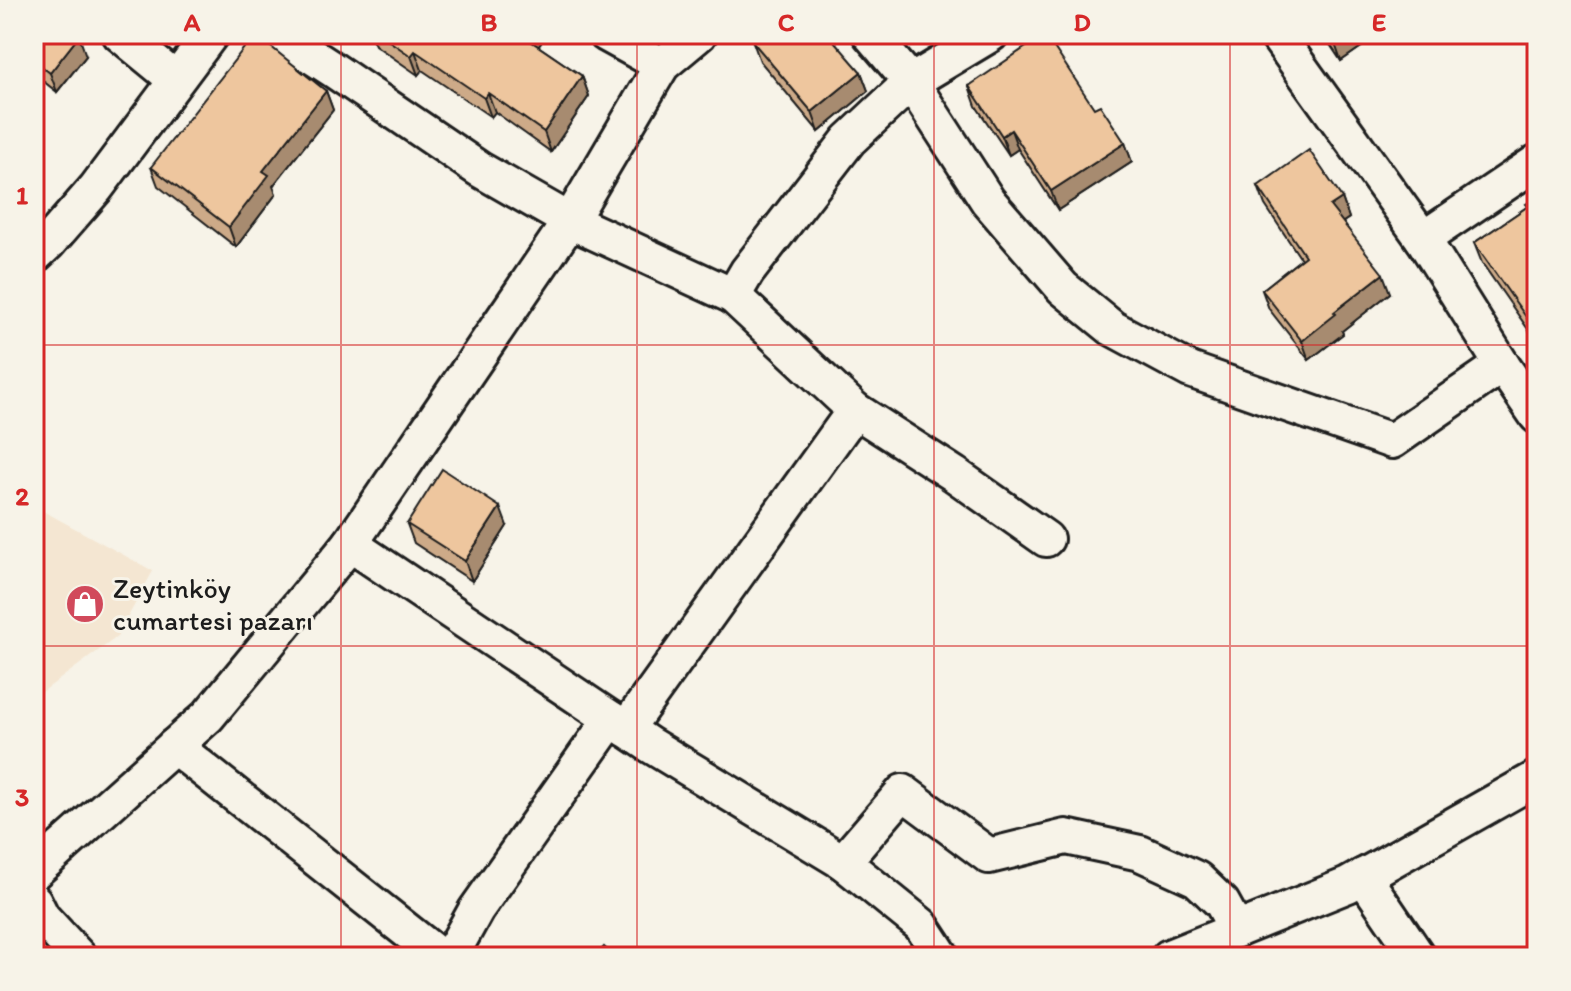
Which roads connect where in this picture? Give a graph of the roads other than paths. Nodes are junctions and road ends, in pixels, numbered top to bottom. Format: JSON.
{"nodes":[{"id":1,"x":120,"y":34,"type":"edge"},
{"id":2,"x":211,"y":34,"type":"edge"},
{"id":3,"x":278,"y":34,"type":"edge"},
{"id":4,"x":606,"y":34,"type":"edge"},
{"id":5,"x":699,"y":34,"type":"edge"},
{"id":6,"x":870,"y":34,"type":"edge"},
{"id":7,"x":991,"y":34,"type":"edge"},
{"id":8,"x":1276,"y":34,"type":"edge"},
{"id":9,"x":662,"y":65,"type":"junction"},
{"id":10,"x":176,"y":80,"type":"junction"},
{"id":11,"x":911,"y":82,"type":"junction"},
{"id":12,"x":1537,"y":162,"type":"edge"},
{"id":13,"x":570,"y":221,"type":"junction"},
{"id":14,"x":1423,"y":239,"type":"junction"},
{"id":15,"x":34,"y":256,"type":"edge"},
{"id":16,"x":733,"y":296,"type":"junction"},
{"id":17,"x":1502,"y":365,"type":"junction"},
{"id":18,"x":855,"y":410,"type":"junction"},
{"id":19,"x":1537,"y":416,"type":"edge"},
{"id":20,"x":1046,"y":539,"type":"dead end"},
{"id":21,"x":350,"y":544,"type":"junction"},
{"id":22,"x":619,"y":724,"type":"junction"},
{"id":23,"x":174,"y":746,"type":"junction"},
{"id":24,"x":1537,"y":778,"type":"edge"},
{"id":25,"x":843,"y":862,"type":"junction"},
{"id":26,"x":34,"y":872,"type":"edge"},
{"id":27,"x":1363,"y":876,"type":"junction"},
{"id":28,"x":34,"y":901,"type":"edge"},
{"id":29,"x":1237,"y":930,"type":"junction"},
{"id":30,"x":1192,"y":953,"type":"edge"},
{"id":31,"x":79,"y":957,"type":"edge"},
{"id":32,"x":440,"y":957,"type":"edge"},
{"id":33,"x":450,"y":957,"type":"edge"},
{"id":34,"x":942,"y":957,"type":"edge"},
{"id":35,"x":1418,"y":957,"type":"edge"}],
"edges":[{"from":1,"to":10,"type":"street"},
{"from":2,"to":10,"type":"street"},
{"from":3,"to":13,"type":"street"},
{"from":4,"to":9,"type":"street"},
{"from":5,"to":9,"type":"street"},
{"from":6,"to":11,"type":"street"},
{"from":7,"to":11,"type":"street"},
{"from":8,"to":14,"type":"street"},
{"from":9,"to":13,"type":"street"},
{"from":10,"to":15,"type":"street"},
{"from":11,"to":16,"type":"street"},
{"from":11,"to":17,"type":"street"},
{"from":12,"to":14,"type":"street"},
{"from":13,"to":16,"type":"street"},
{"from":13,"to":21,"type":"street"},
{"from":14,"to":17,"type":"street"},
{"from":16,"to":18,"type":"street"},
{"from":17,"to":19,"type":"street"},
{"from":18,"to":20,"type":"street"},
{"from":18,"to":22,"type":"street"},
{"from":21,"to":22,"type":"street"},
{"from":21,"to":23,"type":"street"},
{"from":22,"to":25,"type":"street"},
{"from":22,"to":33,"type":"street"},
{"from":23,"to":26,"type":"street"},
{"from":23,"to":32,"type":"street"},
{"from":24,"to":27,"type":"street"},
{"from":25,"to":29,"type":"street"},
{"from":25,"to":34,"type":"street"},
{"from":27,"to":29,"type":"street"},
{"from":27,"to":35,"type":"street"},
{"from":28,"to":31,"type":"street"},
{"from":29,"to":30,"type":"street"}]}
